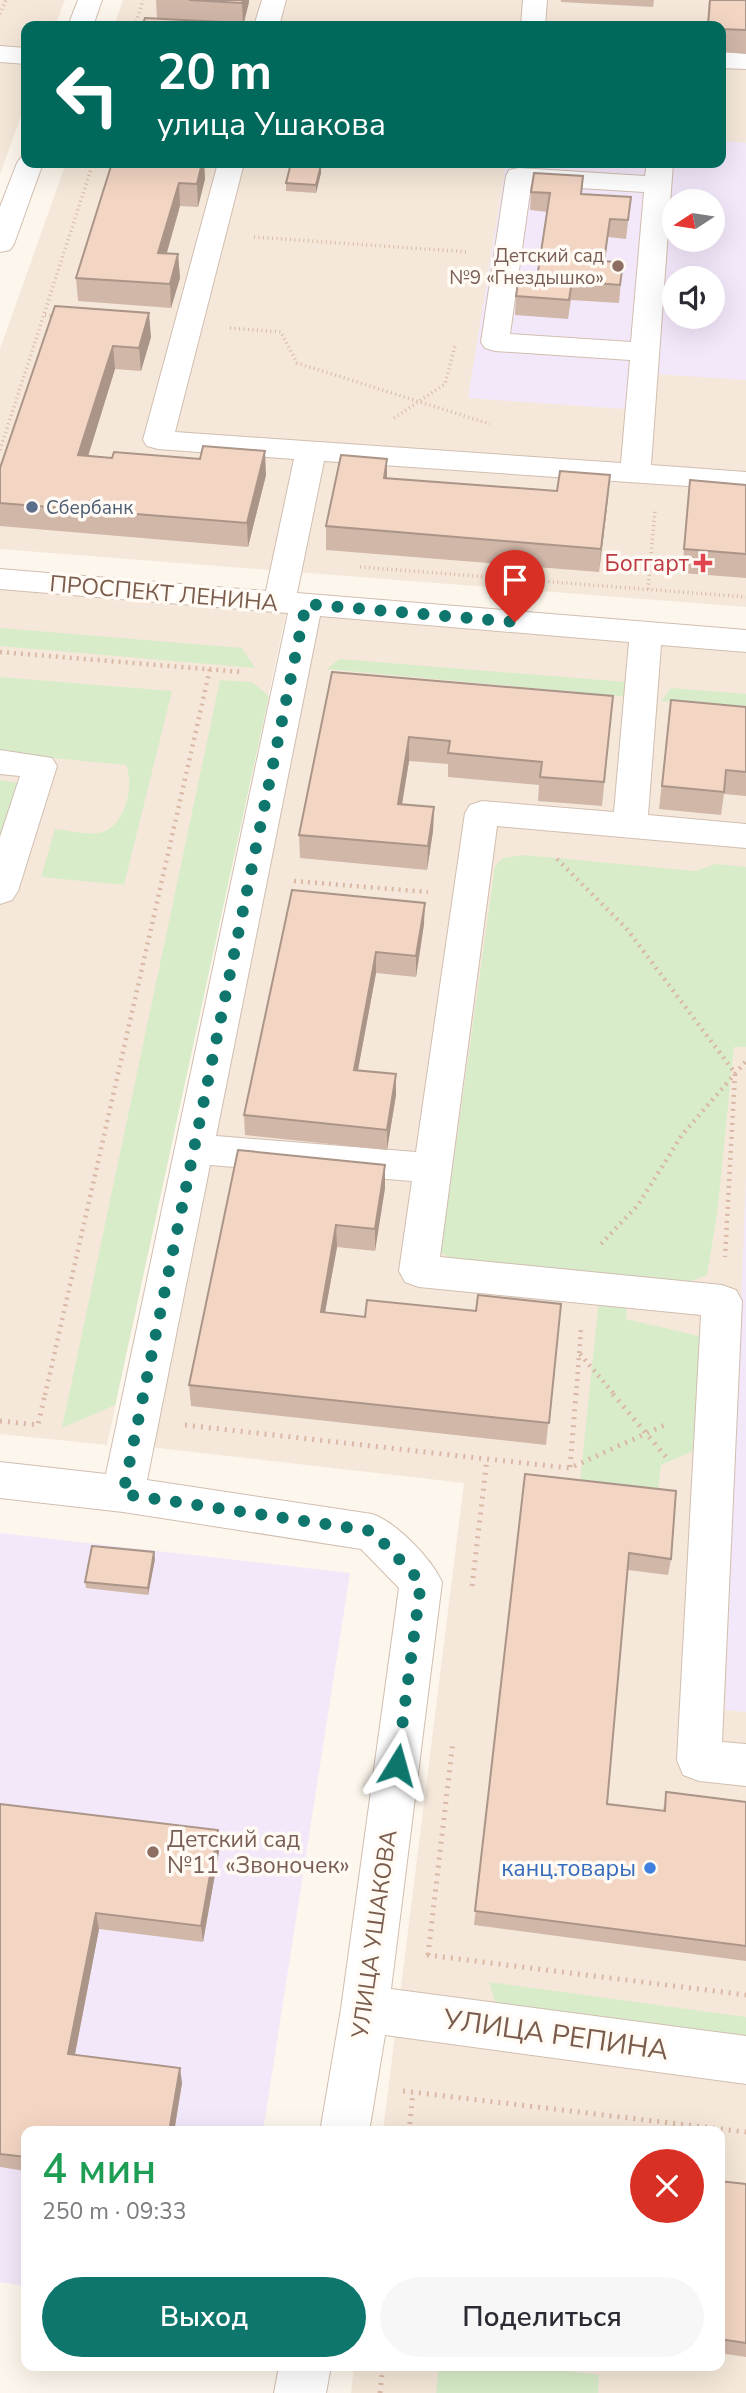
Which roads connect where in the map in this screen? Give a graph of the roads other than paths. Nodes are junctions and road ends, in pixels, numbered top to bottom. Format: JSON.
{"nodes":[{"id":1,"x":90,"y":0,"type":"edge"},
{"id":2,"x":274,"y":0,"type":"edge"},
{"id":3,"x":535,"y":0,"type":"edge"},
{"id":4,"x":82,"y":21,"type":"edge"},
{"id":5,"x":268,"y":21,"type":"edge"},
{"id":6,"x":533,"y":21,"type":"edge"},
{"id":7,"x":0,"y":54,"type":"edge"},
{"id":8,"x":21,"y":56,"type":"edge"},
{"id":9,"x":726,"y":60,"type":"edge"},
{"id":10,"x":746,"y":61,"type":"edge"},
{"id":11,"x":28,"y":168,"type":"edge"},
{"id":12,"x":230,"y":168,"type":"edge"},
{"id":13,"x":659,"y":174,"type":"edge"},
{"id":14,"x":2,"y":234,"type":"edge"},
{"id":15,"x":645,"y":352,"type":"junction"},
{"id":16,"x":326,"y":452,"type":"junction"},
{"id":17,"x":646,"y":474,"type":"junction"},
{"id":18,"x":746,"y":481,"type":"edge"},
{"id":19,"x":0,"y":579,"type":"edge"},
{"id":20,"x":292,"y":603,"type":"junction"},
{"id":21,"x":646,"y":632,"type":"junction"},
{"id":22,"x":746,"y":640,"type":"edge"},
{"id":23,"x":0,"y":762,"type":"edge"},
{"id":24,"x":630,"y":826,"type":"junction"},
{"id":25,"x":746,"y":836,"type":"edge"},
{"id":26,"x":0,"y":891,"type":"edge"},
{"id":27,"x":194,"y":1149,"type":"junction"},
{"id":28,"x":433,"y":1168,"type":"junction"},
{"id":29,"x":0,"y":1480,"type":"edge"},
{"id":30,"x":123,"y":1494,"type":"junction"},
{"id":31,"x":746,"y":1765,"type":"edge"},
{"id":32,"x":365,"y":2008,"type":"junction"},
{"id":33,"x":746,"y":2060,"type":"edge"},
{"id":34,"x":345,"y":2126,"type":"edge"},
{"id":35,"x":304,"y":2371,"type":"edge"},
{"id":36,"x":300,"y":2393,"type":"edge"}],
"edges":[{"from":1,"to":4,"type":"street"},
{"from":2,"to":5,"type":"street"},
{"from":3,"to":6,"type":"street"},
{"from":7,"to":8,"type":"street"},
{"from":9,"to":10,"type":"street"},
{"from":11,"to":14,"type":"street"},
{"from":12,"to":16,"type":"street"},
{"from":13,"to":15,"type":"street"},
{"from":13,"to":15,"type":"street"},
{"from":15,"to":17,"type":"street"},
{"from":16,"to":17,"type":"street"},
{"from":16,"to":20,"type":"street"},
{"from":17,"to":18,"type":"street"},
{"from":19,"to":20,"type":"street","name":"ПРОСПЕКТ ЛЕНИНА"},
{"from":20,"to":21,"type":"street","name":"ПРОСПЕКТ ЛЕНИНА"},
{"from":20,"to":27,"type":"street"},
{"from":21,"to":22,"type":"street","name":"ПРОСПЕКТ ЛЕНИНА"},
{"from":21,"to":24,"type":"street"},
{"from":23,"to":26,"type":"street"},
{"from":24,"to":25,"type":"street"},
{"from":24,"to":28,"type":"street"},
{"from":27,"to":28,"type":"street"},
{"from":27,"to":30,"type":"street"},
{"from":28,"to":31,"type":"street"},
{"from":29,"to":30,"type":"street"},
{"from":30,"to":32,"type":"street","name":"УЛИЦА УШАКОВА"},
{"from":32,"to":33,"type":"street","name":"УЛИЦА РЕПИНА"},
{"from":32,"to":34,"type":"street","name":"УЛИЦА УШАКОВА"},
{"from":35,"to":36,"type":"street"}]}
